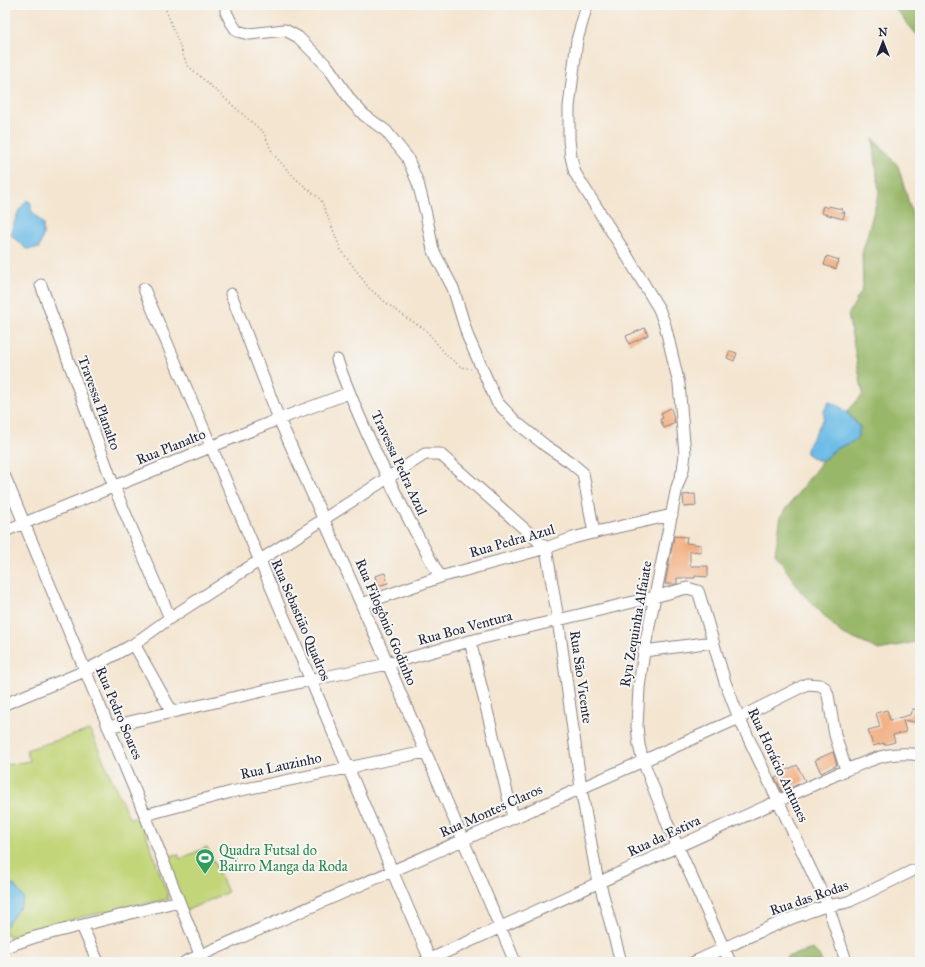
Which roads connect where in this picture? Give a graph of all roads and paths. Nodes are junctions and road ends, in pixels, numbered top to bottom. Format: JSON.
{"nodes":[{"id":1,"x":226,"y":5,"type":"edge"},
{"id":2,"x":587,"y":5,"type":"edge"},
{"id":3,"x":166,"y":10,"type":"dead end"},
{"id":4,"x":41,"y":285,"type":"dead end"},
{"id":5,"x":144,"y":289,"type":"dead end"},
{"id":6,"x":231,"y":294,"type":"dead end"},
{"id":7,"x":337,"y":360,"type":"dead end"},
{"id":8,"x":480,"y":367,"type":"junction"},
{"id":9,"x":349,"y":393,"type":"junction"},
{"id":10,"x":279,"y":419,"type":"junction"},
{"id":11,"x":211,"y":448,"type":"junction"},
{"id":12,"x":5,"y":477,"type":"edge"},
{"id":13,"x":388,"y":478,"type":"junction"},
{"id":14,"x":114,"y":487,"type":"junction"},
{"id":15,"x":672,"y":515,"type":"junction"},
{"id":16,"x":324,"y":519,"type":"junction"},
{"id":17,"x":24,"y":524,"type":"junction"},
{"id":18,"x":5,"y":531,"type":"edge"},
{"id":19,"x":594,"y":532,"type":"junction"},
{"id":20,"x":546,"y":548,"type":"junction"},
{"id":21,"x":260,"y":561,"type":"junction"},
{"id":22,"x":440,"y":577,"type":"junction"},
{"id":23,"x":687,"y":588,"type":"joint"},
{"id":24,"x":654,"y":597,"type":"junction"},
{"id":25,"x":362,"y":604,"type":"junction"},
{"id":26,"x":170,"y":618,"type":"junction"},
{"id":27,"x":558,"y":619,"type":"junction"},
{"id":28,"x":470,"y":641,"type":"junction"},
{"id":29,"x":712,"y":642,"type":"junction"},
{"id":30,"x":134,"y":644,"type":"junction"},
{"id":31,"x":644,"y":651,"type":"junction"},
{"id":32,"x":388,"y":664,"type":"junction"},
{"id":33,"x":85,"y":671,"type":"junction"},
{"id":34,"x":310,"y":680,"type":"junction"},
{"id":35,"x":5,"y":704,"type":"edge"},
{"id":36,"x":172,"y":712,"type":"junction"},
{"id":37,"x":739,"y":718,"type":"junction"},
{"id":38,"x":108,"y":727,"type":"junction"},
{"id":39,"x":425,"y":752,"type":"junction"},
{"id":40,"x":920,"y":755,"type":"edge"},
{"id":41,"x":642,"y":761,"type":"junction"},
{"id":42,"x":348,"y":768,"type":"junction"},
{"id":43,"x":846,"y":770,"type":"junction"},
{"id":44,"x":581,"y":788,"type":"junction"},
{"id":45,"x":779,"y":801,"type":"junction"},
{"id":46,"x":145,"y":815,"type":"junction"},
{"id":47,"x":513,"y":817,"type":"junction"},
{"id":48,"x":464,"y":839,"type":"junction"},
{"id":49,"x":678,"y":846,"type":"junction"},
{"id":50,"x":392,"y":871,"type":"junction"},
{"id":51,"x":912,"y":871,"type":"dead end"},
{"id":52,"x":598,"y":884,"type":"junction"},
{"id":53,"x":178,"y":901,"type":"junction"},
{"id":54,"x":828,"y":906,"type":"junction"},
{"id":55,"x":82,"y":926,"type":"junction"},
{"id":56,"x":500,"y":927,"type":"junction"},
{"id":57,"x":5,"y":947,"type":"edge"},
{"id":58,"x":725,"y":948,"type":"junction"},
{"id":59,"x":845,"y":958,"type":"dead end"},
{"id":60,"x":202,"y":959,"type":"edge"},
{"id":61,"x":428,"y":961,"type":"edge"},
{"id":62,"x":98,"y":962,"type":"edge"},
{"id":63,"x":185,"y":962,"type":"edge"},
{"id":64,"x":515,"y":962,"type":"edge"},
{"id":65,"x":621,"y":962,"type":"edge"},
{"id":66,"x":694,"y":962,"type":"edge"},
{"id":67,"x":730,"y":962,"type":"edge"}],
"edges":[{"from":1,"to":8,"type":"street"},
{"from":2,"to":15,"type":"street","name":"Ryu Zequinha Alfaiate"},
{"from":3,"to":8,"type":"path"},
{"from":4,"to":14,"type":"street","name":"Travessa Planalto"},
{"from":5,"to":11,"type":"street","name":"Rua Sebastião Quadros"},
{"from":6,"to":10,"type":"street","name":"Rua Filogônio Godinho"},
{"from":7,"to":9,"type":"street","name":"Travessa Pedra Azul"},
{"from":8,"to":19,"type":"street"},
{"from":9,"to":10,"type":"street","name":"Rua Planalto"},
{"from":9,"to":13,"type":"street","name":"Travessa Pedra Azul"},
{"from":10,"to":11,"type":"street","name":"Rua Planalto"},
{"from":10,"to":16,"type":"street","name":"Rua Filogônio Godinho"},
{"from":11,"to":14,"type":"street","name":"Rua Planalto"},
{"from":11,"to":21,"type":"street","name":"Rua Sebastião Quadros"},
{"from":12,"to":17,"type":"street","name":"Rua Pedro Soares"},
{"from":13,"to":16,"type":"street"},
{"from":13,"to":20,"type":"street"},
{"from":13,"to":22,"type":"street","name":"Travessa Pedra Azul"},
{"from":14,"to":17,"type":"street","name":"Rua Planalto"},
{"from":14,"to":26,"type":"street","name":"Travessa Planalto"},
{"from":15,"to":19,"type":"street","name":"Rua Pedra Azul"},
{"from":15,"to":24,"type":"street","name":"Ryu Zequinha Alfaiate"},
{"from":16,"to":21,"type":"street"},
{"from":16,"to":25,"type":"street","name":"Rua Filogônio Godinho"},
{"from":17,"to":18,"type":"street","name":"Rua Planalto"},
{"from":17,"to":33,"type":"street","name":"Rua Pedro Soares"},
{"from":19,"to":20,"type":"street","name":"Rua Pedra Azul"},
{"from":20,"to":22,"type":"street","name":"Rua Pedra Azul"},
{"from":20,"to":27,"type":"street","name":"Rua São Vicente"},
{"from":21,"to":26,"type":"street"},
{"from":21,"to":34,"type":"street","name":"Rua Sebastião Quadros"},
{"from":22,"to":25,"type":"street","name":"Rua Pedra Azul"},
{"from":23,"to":24,"type":"street","name":"Rua Boa Ventura"},
{"from":23,"to":29,"type":"street","name":"Rua Horácio Antunes"},
{"from":24,"to":27,"type":"street","name":"Rua Boa Ventura"},
{"from":24,"to":31,"type":"street","name":"Ryu Zequinha Alfaiate"},
{"from":25,"to":32,"type":"street","name":"Rua Filogônio Godinho"},
{"from":26,"to":30,"type":"street"},
{"from":27,"to":28,"type":"street","name":"Rua Boa Ventura"},
{"from":27,"to":44,"type":"street","name":"Rua São Vicente"},
{"from":28,"to":32,"type":"street","name":"Rua Boa Ventura"},
{"from":28,"to":47,"type":"street"},
{"from":29,"to":31,"type":"street"},
{"from":29,"to":37,"type":"street","name":"Rua Horácio Antunes"},
{"from":30,"to":33,"type":"street"},
{"from":30,"to":36,"type":"street"},
{"from":31,"to":41,"type":"street","name":"Ryu Zequinha Alfaiate"},
{"from":32,"to":34,"type":"street","name":"Rua Boa Ventura"},
{"from":32,"to":39,"type":"street","name":"Rua Filogônio Godinho"},
{"from":33,"to":35,"type":"street"},
{"from":33,"to":38,"type":"street","name":"Rua Pedro Soares"},
{"from":34,"to":36,"type":"street","name":"Rua Boa Ventura"},
{"from":34,"to":42,"type":"street","name":"Rua Sebastião Quadros"},
{"from":36,"to":38,"type":"street","name":"Rua Boa Ventura"},
{"from":37,"to":41,"type":"street","name":"Rua Montes Claros"},
{"from":37,"to":43,"type":"street","name":"Rua Montes Claros"},
{"from":37,"to":45,"type":"street","name":"Rua Horácio Antunes"},
{"from":38,"to":46,"type":"street","name":"Rua Pedro Soares"},
{"from":39,"to":42,"type":"street","name":"Rua Lauzinho"},
{"from":39,"to":48,"type":"street","name":"Rua Filogônio Godinho"},
{"from":40,"to":43,"type":"street","name":"Rua da Estiva"},
{"from":41,"to":44,"type":"street","name":"Rua Montes Claros"},
{"from":41,"to":49,"type":"street","name":"Ryu Zequinha Alfaiate"},
{"from":42,"to":46,"type":"street","name":"Rua Lauzinho"},
{"from":42,"to":50,"type":"street","name":"Rua Sebastião Quadros"},
{"from":43,"to":45,"type":"street","name":"Rua da Estiva"},
{"from":44,"to":47,"type":"street","name":"Rua Montes Claros"},
{"from":44,"to":52,"type":"street","name":"Rua São Vicente"},
{"from":45,"to":49,"type":"street","name":"Rua da Estiva"},
{"from":45,"to":54,"type":"street","name":"Rua Horácio Antunes"},
{"from":46,"to":53,"type":"street","name":"Rua Pedro Soares"},
{"from":47,"to":48,"type":"street","name":"Rua Montes Claros"},
{"from":48,"to":50,"type":"street","name":"Rua Montes Claros"},
{"from":48,"to":56,"type":"street","name":"Rua Filogônio Godinho"},
{"from":49,"to":52,"type":"street","name":"Rua da Estiva"},
{"from":49,"to":58,"type":"street","name":"Ryu Zequinha Alfaiate"},
{"from":50,"to":60,"type":"street","name":"Rua Montes Claros"},
{"from":50,"to":61,"type":"street","name":"Rua Sebastião Quadros"},
{"from":51,"to":54,"type":"street","name":"Rua das Rodas"},
{"from":52,"to":56,"type":"street","name":"Rua da Estiva"},
{"from":52,"to":65,"type":"street","name":"Rua São Vicente"},
{"from":53,"to":55,"type":"street"},
{"from":53,"to":60,"type":"street","name":"Rua Pedro Soares"},
{"from":54,"to":58,"type":"street","name":"Rua das Rodas"},
{"from":54,"to":59,"type":"street","name":"Rua Horácio Antunes"},
{"from":55,"to":57,"type":"street"},
{"from":55,"to":62,"type":"street"},
{"from":56,"to":61,"type":"street","name":"Rua da Estiva"},
{"from":56,"to":64,"type":"street","name":"Rua Filogônio Godinho"},
{"from":58,"to":66,"type":"street","name":"Rua das Rodas"},
{"from":58,"to":67,"type":"street","name":"Ryu Zequinha Alfaiate"},
{"from":60,"to":63,"type":"street","name":"Rua Montes Claros"}]}
